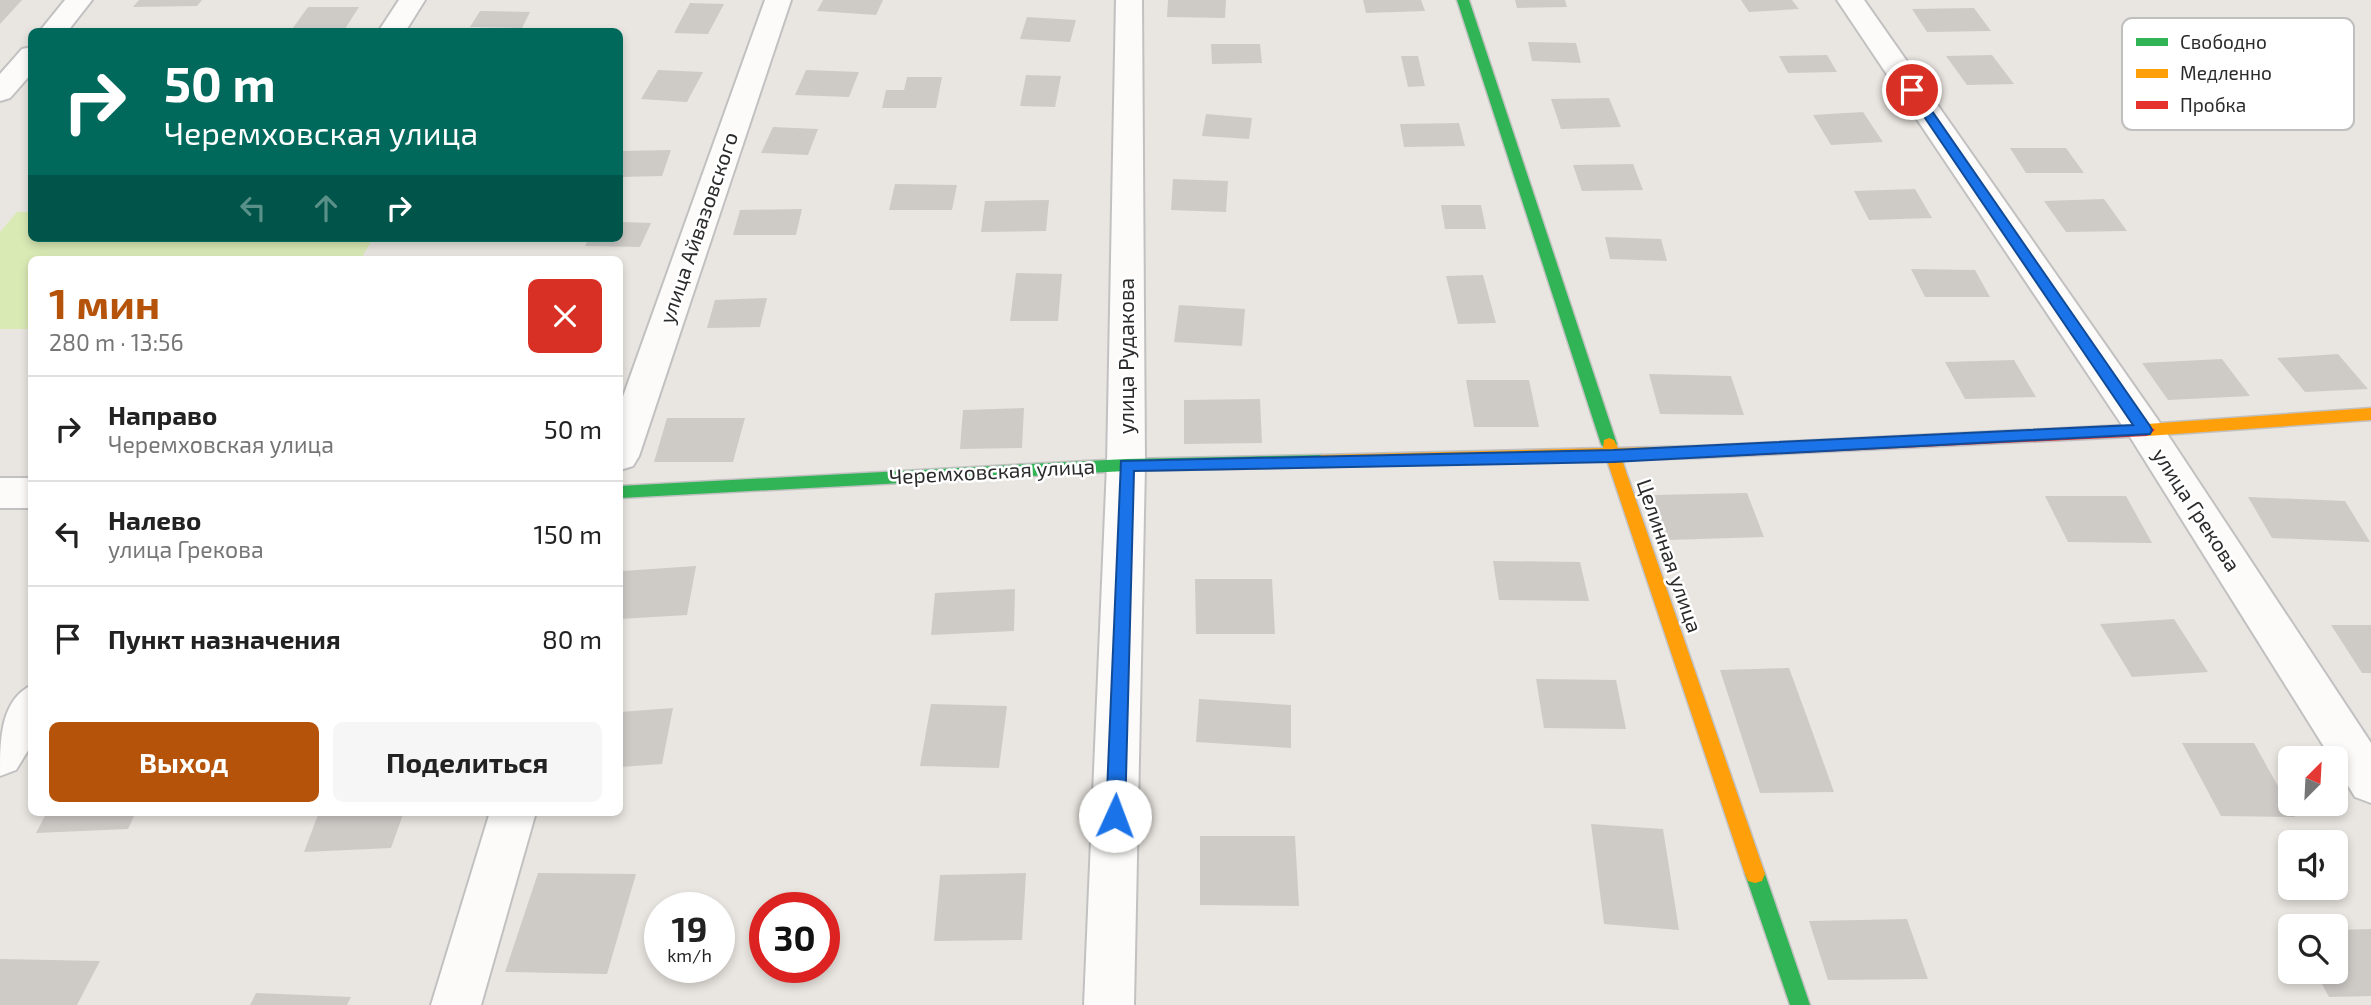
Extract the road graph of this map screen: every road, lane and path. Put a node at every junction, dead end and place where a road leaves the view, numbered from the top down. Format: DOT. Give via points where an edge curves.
graph roads {
  1 [pos="79,0"];
  2 [pos="412,0"];
  3 [pos="778,0"];
  4 [pos="1129,0"];
  5 [pos="1463,0"];
  6 [pos="1850,0"];
  7 [pos="55,28"];
  8 [pos="394,28"];
  9 [pos="28,60"];
  10 [pos="0,92"];
  11 [pos="2371,415"];
  12 [pos="2145,430"];
  13 [pos="623,447"];
  14 [pos="1613,456"];
  15 [pos="1126,465"];
  16 [pos="623,492"];
  17 [pos="0,493"];
  18 [pos="28,493"];
  19 [pos="28,710"];
  20 [pos="0,756"];
  21 [pos="2371,782"];
  22 [pos="512,816"];
  23 [pos="456,1005"];
  24 [pos="1109,1005"];
  25 [pos="1800,1005"];
  1 -- 7 [label="street"];
  2 -- 8 [label="street"];
  3 -- 13 [label="street, улица Айвазовского"];
  4 -- 15 [label="street, улица Рудакова"];
  5 -- 14 [label="street, Целинная улица"];
  6 -- 12 [label="street, улица Грекова"];
  9 -- 10 [label="street"];
  11 -- 12 [label="street, Черемховская улица"];
  12 -- 14 [label="street, Черемховская улица"];
  12 -- 21 [label="street, улица Грекова"];
  14 -- 15 [label="street, Черемховская улица"];
  14 -- 25 [label="street, Целинная улица"];
  15 -- 16 [label="street, Черемховская улица"];
  15 -- 24 [label="street, улица Рудакова"];
  17 -- 18 [label="street"];
  19 -- 20 [label="street"];
  22 -- 23 [label="street"];
}
